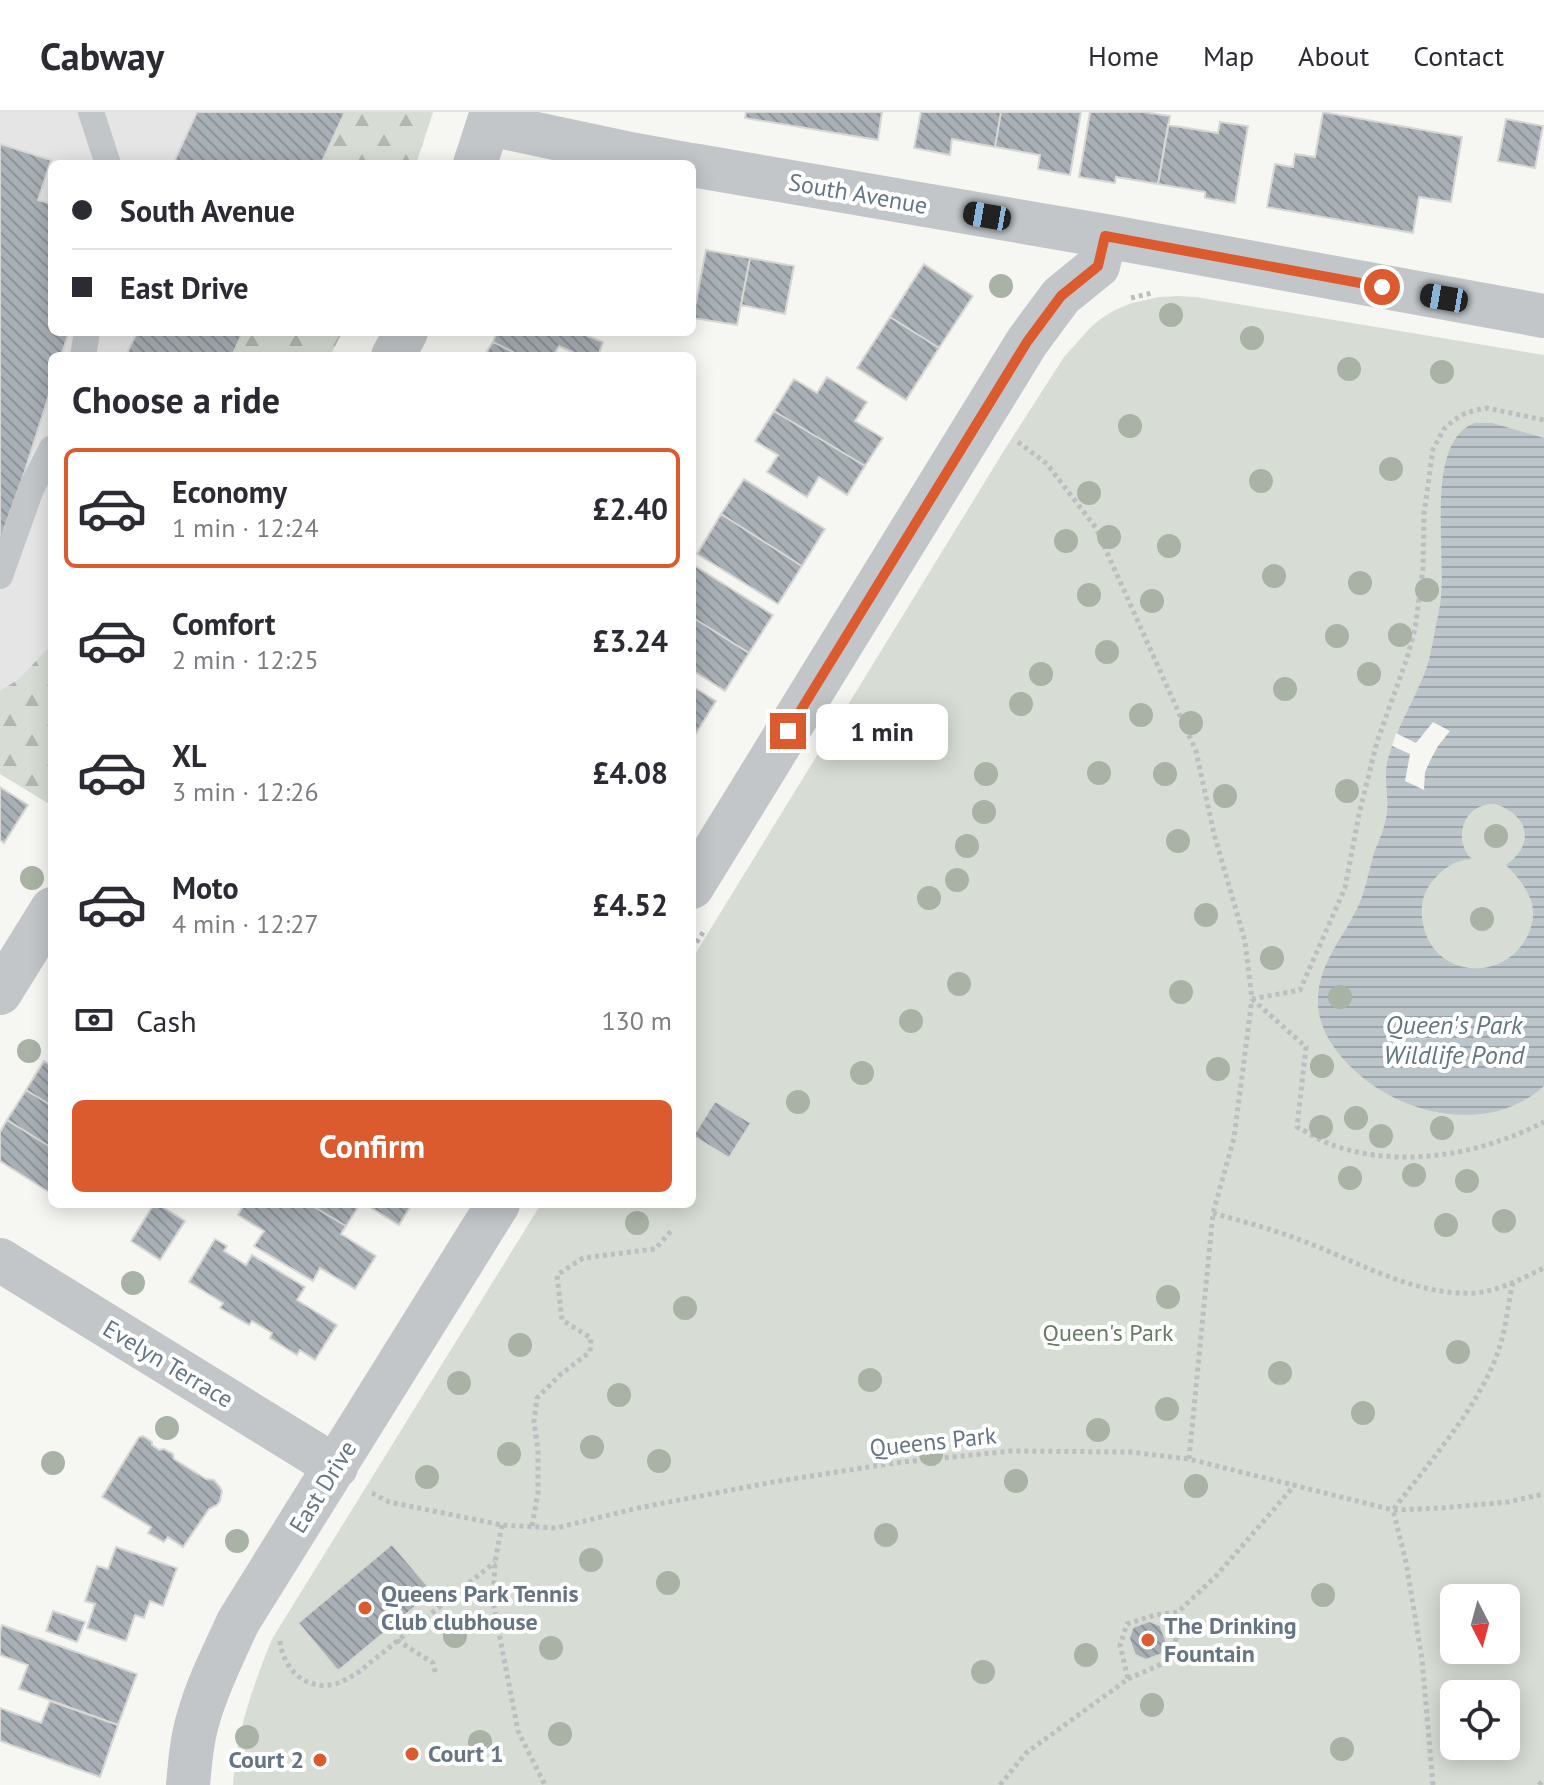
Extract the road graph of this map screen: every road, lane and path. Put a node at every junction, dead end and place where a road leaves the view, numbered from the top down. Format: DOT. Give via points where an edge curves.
graph roads {
  1 [pos="91,112"];
  2 [pos="490,118"];
  3 [pos="107,160"];
  4 [pos="476,160"];
  5 [pos="663,160"];
  6 [pos="696,166"];
  7 [pos="1105,236"];
  8 [pos="1161,291"];
  9 [pos="1122,301"];
  10 [pos="1544,316"];
  11 [pos="980,418"];
  12 [pos="1544,420"];
  13 [pos="48,456"];
  14 [pos="0,576"];
  15 [pos="700,905"];
  16 [pos="48,915"];
  17 [pos="696,927"];
  18 [pos="0,993"];
  19 [pos="1252,999"];
  20 [pos="1544,1122"];
  21 [pos="496,1208"];
  22 [pos="1213,1213"];
  23 [pos="672,1230"];
  24 [pos="0,1260"];
  25 [pos="1544,1268"];
  26 [pos="1513,1282"];
  27 [pos="1189,1459"];
  28 [pos="336,1467"];
  29 [pos="1294,1486"];
  30 [pos="1544,1494"];
  31 [pos="1393,1510"];
  32 [pos="502,1525"];
  33 [pos="532,1526"];
  34 [pos="495,1562"];
  35 [pos="1178,1612"];
  36 [pos="285,1630"];
  37 [pos="397,1640"];
  38 [pos="436,1676"];
  39 [pos="1128,1679"];
  40 [pos="1544,1779"];
  41 [pos="188,1785"];
  42 [pos="545,1785"];
  43 [pos="1000,1785"];
  44 [pos="1433,1785"];
  45 [pos="1539,1785"];
  1 -- 3 [label="lane"];
  2 -- 4 [label="street"];
  2 -- 5 [label="street"];
  6 -- 7 [label="street, South Avenue"];
  7 -- 10 [label="street, South Avenue"];
  7 -- 11 [label="street" via="1098,266 1050,309"];
  8 -- 9 [label="path"];
  11 -- 15 [label="street"];
  11 -- 19 [label="path" via="1047,464 1096,528 1196,751 1245,941"];
  12 -- 19 [label="path" via="1487,408 1454,420 1438,439 1424,514 1415,629 1377,742 1345,888 1300,990"];
  13 -- 14 [label="lane"];
  15 -- 17 [label="path"];
  16 -- 18 [label="street"];
  19 -- 20 [label="path" via="1306,1047 1297,1127 1334,1146 1377,1156 1426,1156 1485,1146"];
  19 -- 22 [label="path" via="1234,1138"];
  21 -- 28 [label="street, East Drive"];
  22 -- 26 [label="path" via="1292,1236 1392,1278 1447,1292 1479,1293"];
  22 -- 27 [label="path"];
  23 -- 33 [label="path" via="655,1249 583,1258 557,1275 562,1320 591,1338 590,1352 537,1398 538,1493"];
  24 -- 28 [label="street, Evelyn Terrace"];
  25 -- 26 [label="path"];
  26 -- 31 [label="path" via="1499,1350 1476,1398"];
  27 -- 29 [label="path, Queens Park"];
  27 -- 33 [label="path, Queens Park" via="1130,1452 1011,1451 773,1482 556,1528"];
  28 -- 32 [label="path, Queens Park" via="389,1502"];
  28 -- 41 [label="street, East Drive" via="238,1622 218,1664 199,1716"];
  29 -- 31 [label="path, Queens Park"];
  29 -- 35 [label="path"];
  30 -- 31 [label="path, Queens Park" via="1508,1502"];
  31 -- 44 [label="path" via="1422,1659"];
  32 -- 33 [label="path, Queens Park"];
  32 -- 34 [label="path"];
  34 -- 37 [label="path"];
  34 -- 42 [label="path" via="493,1602 518,1731"];
  35 -- 39 [label="path" via="1176,1639 1166,1662"];
  35 -- 39 [label="path" via="1127,1624 1120,1645"];
  36 -- 37 [label="path" via="280,1640 288,1666 296,1676 326,1685 355,1675"];
  37 -- 38 [label="path" via="433,1663"];
  39 -- 43 [label="path" via="1026,1753"];
  40 -- 45 [label="path"];
}
